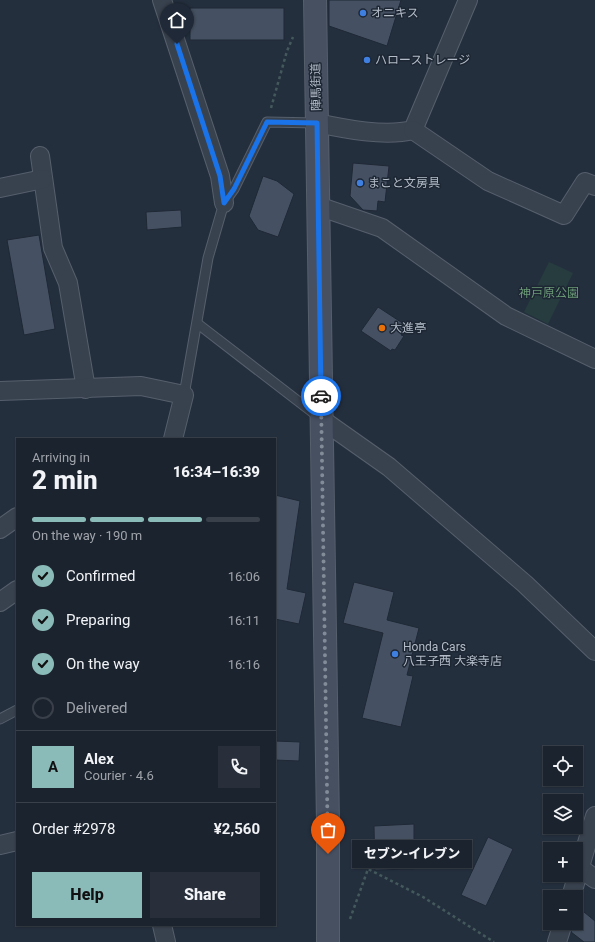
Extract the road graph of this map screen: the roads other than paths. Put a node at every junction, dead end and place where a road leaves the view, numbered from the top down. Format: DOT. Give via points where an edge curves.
graph roads {
  1 [pos="162,0"];
  2 [pos="315,0"];
  3 [pos="468,0"];
  4 [pos="317,123"];
  5 [pos="413,130"];
  6 [pos="40,156"];
  7 [pos="43,179"];
  8 [pos="595,186"];
  9 [pos="0,188"];
  10 [pos="224,203"];
  11 [pos="318,206"];
  12 [pos="198,324"];
  13 [pos="595,359"];
  14 [pos="86,389"];
  15 [pos="0,391"];
  16 [pos="184,394"];
  17 [pos="321,419"];
  18 [pos="173,438"];
  19 [pos="16,518"];
  20 [pos="0,529"];
  21 [pos="16,591"];
  22 [pos="0,602"];
  23 [pos="595,651"];
  24 [pos="16,711"];
  25 [pos="0,719"];
  26 [pos="595,816"];
  27 [pos="16,841"];
  28 [pos="0,845"];
  29 [pos="583,858"];
  30 [pos="583,870"];
  31 [pos="595,879"];
  32 [pos="162,926"];
  33 [pos="561,930"];
  34 [pos="166,942"];
  35 [pos="328,942"];
  36 [pos="557,942"];
  1 -- 10 [label="street" via="220,176"];
  2 -- 4 [label="main road, 陣馬街道"];
  3 -- 5 [label="street"];
  4 -- 5 [label="street" via="341,129 403,132"];
  4 -- 10 [label="lane" via="267,122 234,189"];
  4 -- 11 [label="main road, 陣馬街道"];
  5 -- 8 [label="street" via="488,181 564,216 585,182"];
  6 -- 7 [label="street"];
  7 -- 9 [label="street"];
  7 -- 14 [label="street" via="53,248 68,283"];
  10 -- 12 [label="lane" via="208,258"];
  11 -- 13 [label="street" via="382,228 506,316"];
  11 -- 17 [label="main road, 陣馬街道"];
  12 -- 16 [label="lane"];
  12 -- 17 [label="lane"];
  14 -- 15 [label="street"];
  14 -- 16 [label="street" via="141,386"];
  16 -- 18 [label="street"];
  17 -- 23 [label="street" via="390,467 526,584"];
  17 -- 35 [label="main road, 陣馬街道"];
  19 -- 20 [label="street"];
  21 -- 22 [label="street"];
  24 -- 25 [label="lane"];
  26 -- 29 [label="street"];
  27 -- 28 [label="street"];
  30 -- 31 [label="street"];
  32 -- 34 [label="street"];
  33 -- 36 [label="street"];
}
